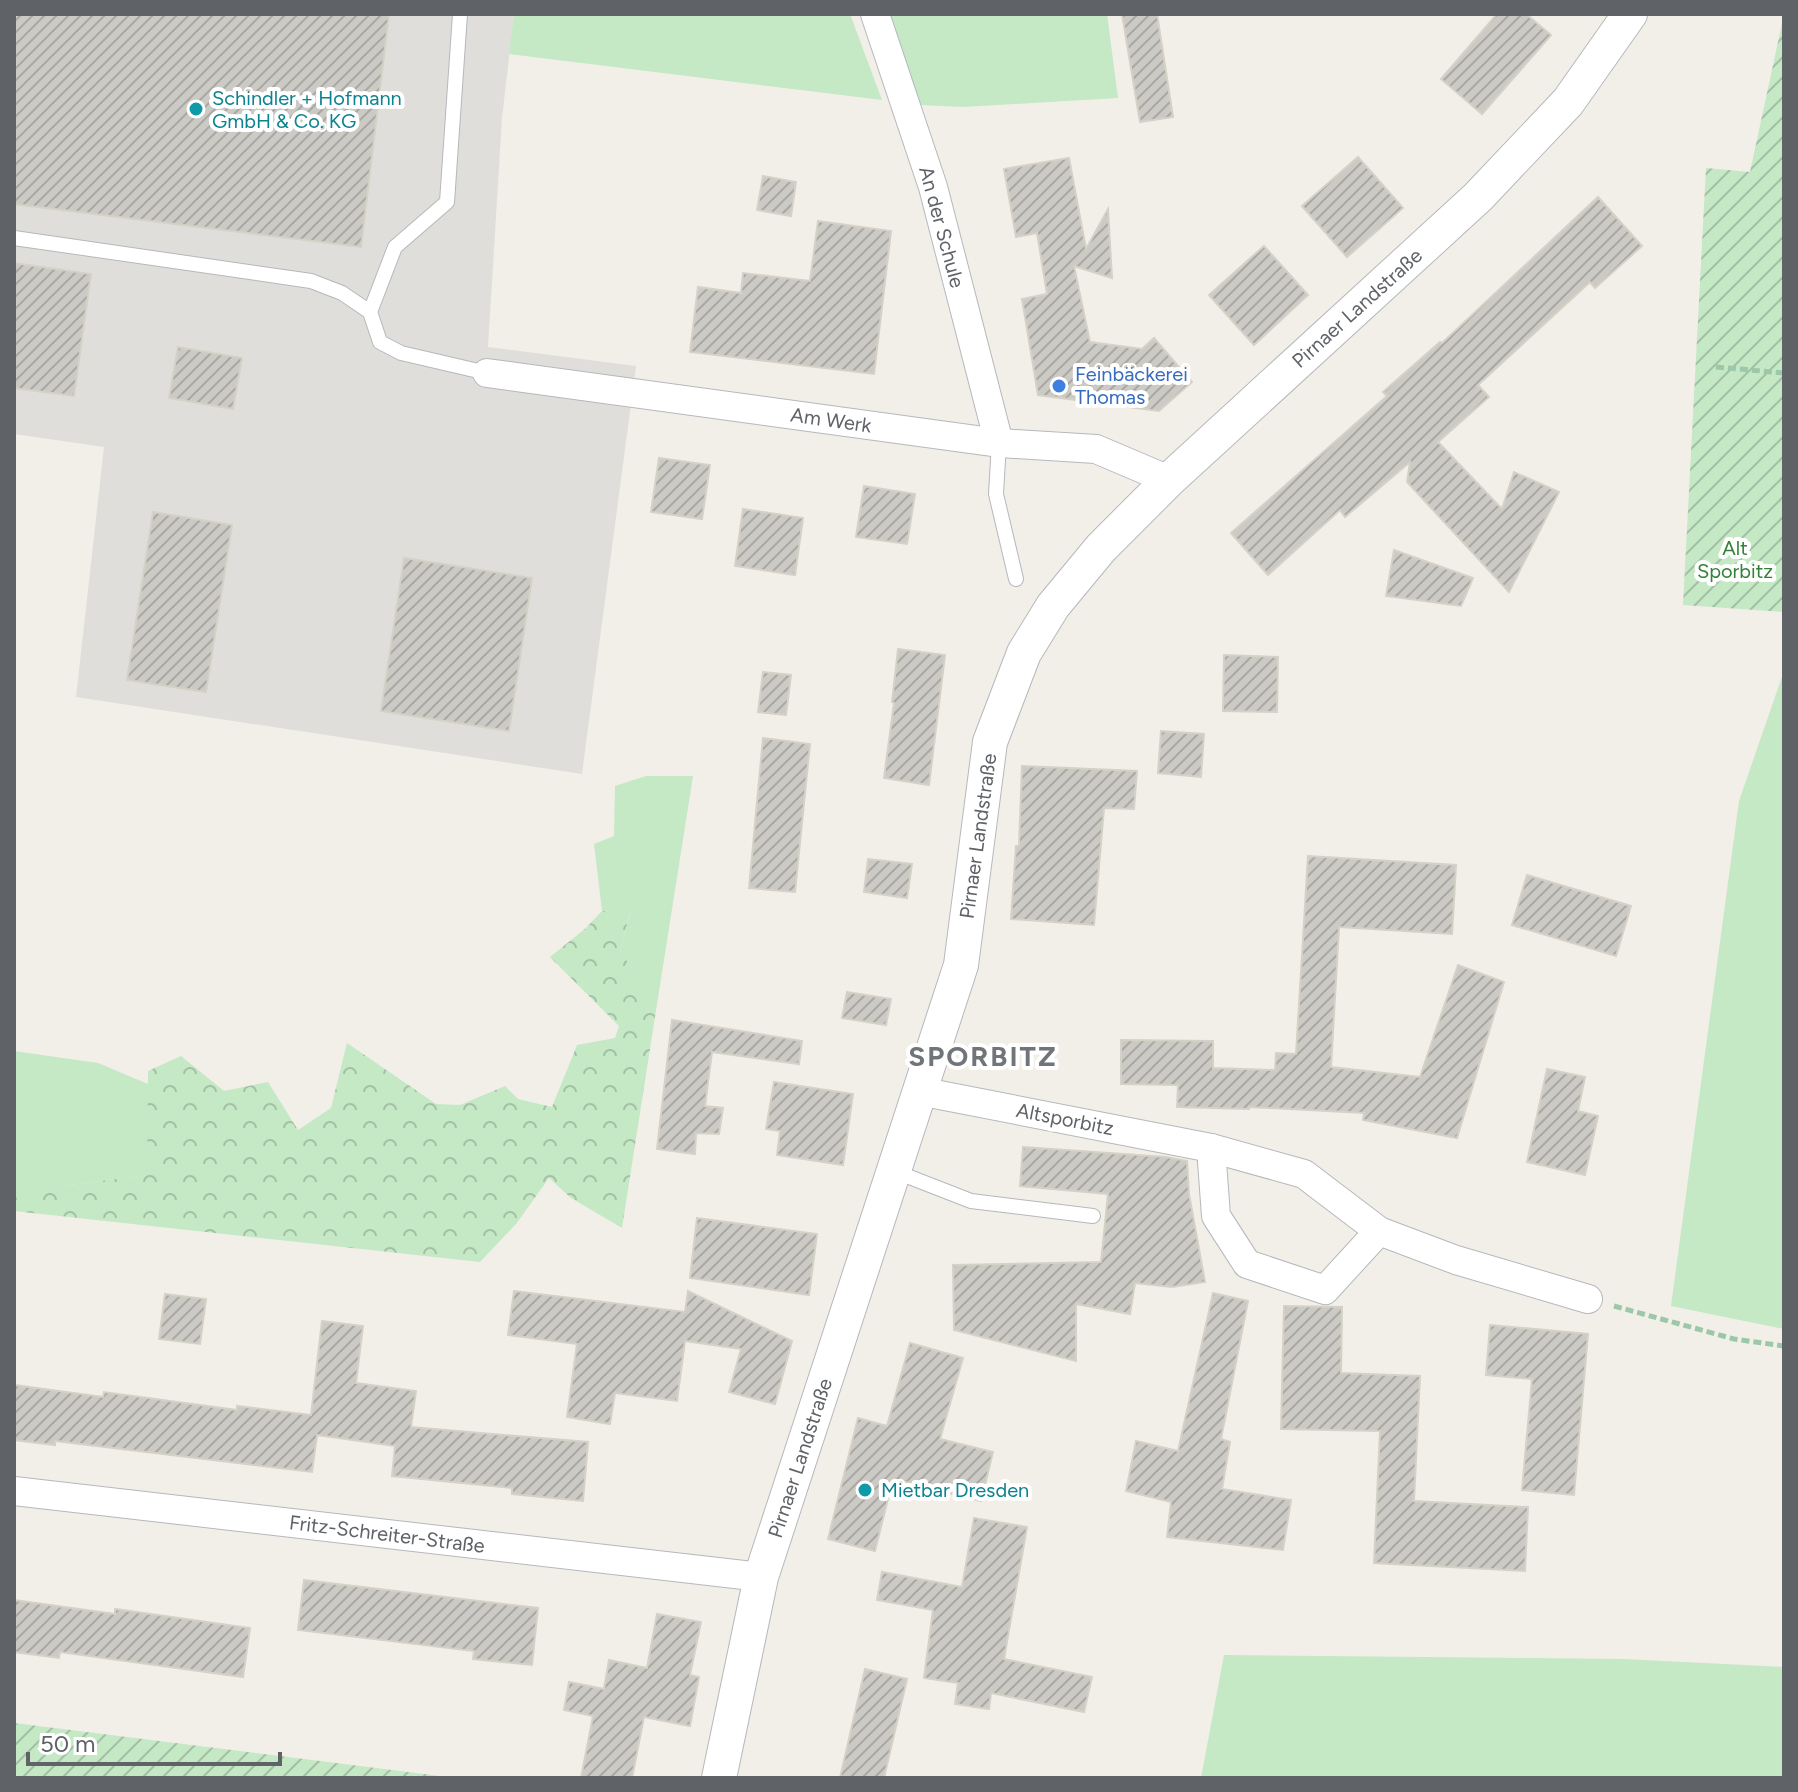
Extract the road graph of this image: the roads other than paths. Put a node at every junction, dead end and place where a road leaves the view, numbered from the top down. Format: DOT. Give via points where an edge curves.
graph roads {
  1 [pos="460,14"];
  2 [pos="875,14"];
  3 [pos="1627,15"];
  4 [pos="14,238"];
  5 [pos="370,312"];
  6 [pos="487,373"];
  7 [pos="999,443"];
  8 [pos="1169,480"];
  9 [pos="1016,579"];
  10 [pos="919,1091"];
  11 [pos="1211,1148"];
  12 [pos="894,1171"];
  13 [pos="1093,1216"];
  14 [pos="1379,1231"];
  15 [pos="1588,1299"];
  16 [pos="14,1491"];
  17 [pos="761,1577"];
  18 [pos="719,1778"];
  1 -- 5 [label="lane" via="447,202 395,247"];
  2 -- 7 [label="street, An der Schule" via="933,187"];
  3 -- 8 [label="street, Pirnaer Landstraße" via="1568,102 1478,197"];
  4 -- 5 [label="lane" via="311,281"];
  5 -- 6 [label="lane" via="380,342 401,353"];
  6 -- 7 [label="street, Am Werk"];
  7 -- 8 [label="street, Am Werk" via="1096,449"];
  7 -- 9 [label="lane" via="996,494"];
  8 -- 10 [label="street, Pirnaer Landstraße" via="1101,548 1053,606 1024,653 990,742 961,965"];
  10 -- 11 [label="street, Altsporbitz"];
  10 -- 12 [label="street, Pirnaer Landstraße"];
  11 -- 14 [label="street, Altsporbitz" via="1304,1174"];
  11 -- 14 [label="street" via="1216,1216 1247,1264 1325,1290"];
  12 -- 13 [label="lane" via="971,1201"];
  12 -- 17 [label="street, Pirnaer Landstraße"];
  14 -- 15 [label="street, Altsporbitz"];
  16 -- 17 [label="street, Fritz-Schreiter-Straße"];
  17 -- 18 [label="street, Pirnaer Landstraße"];
}
